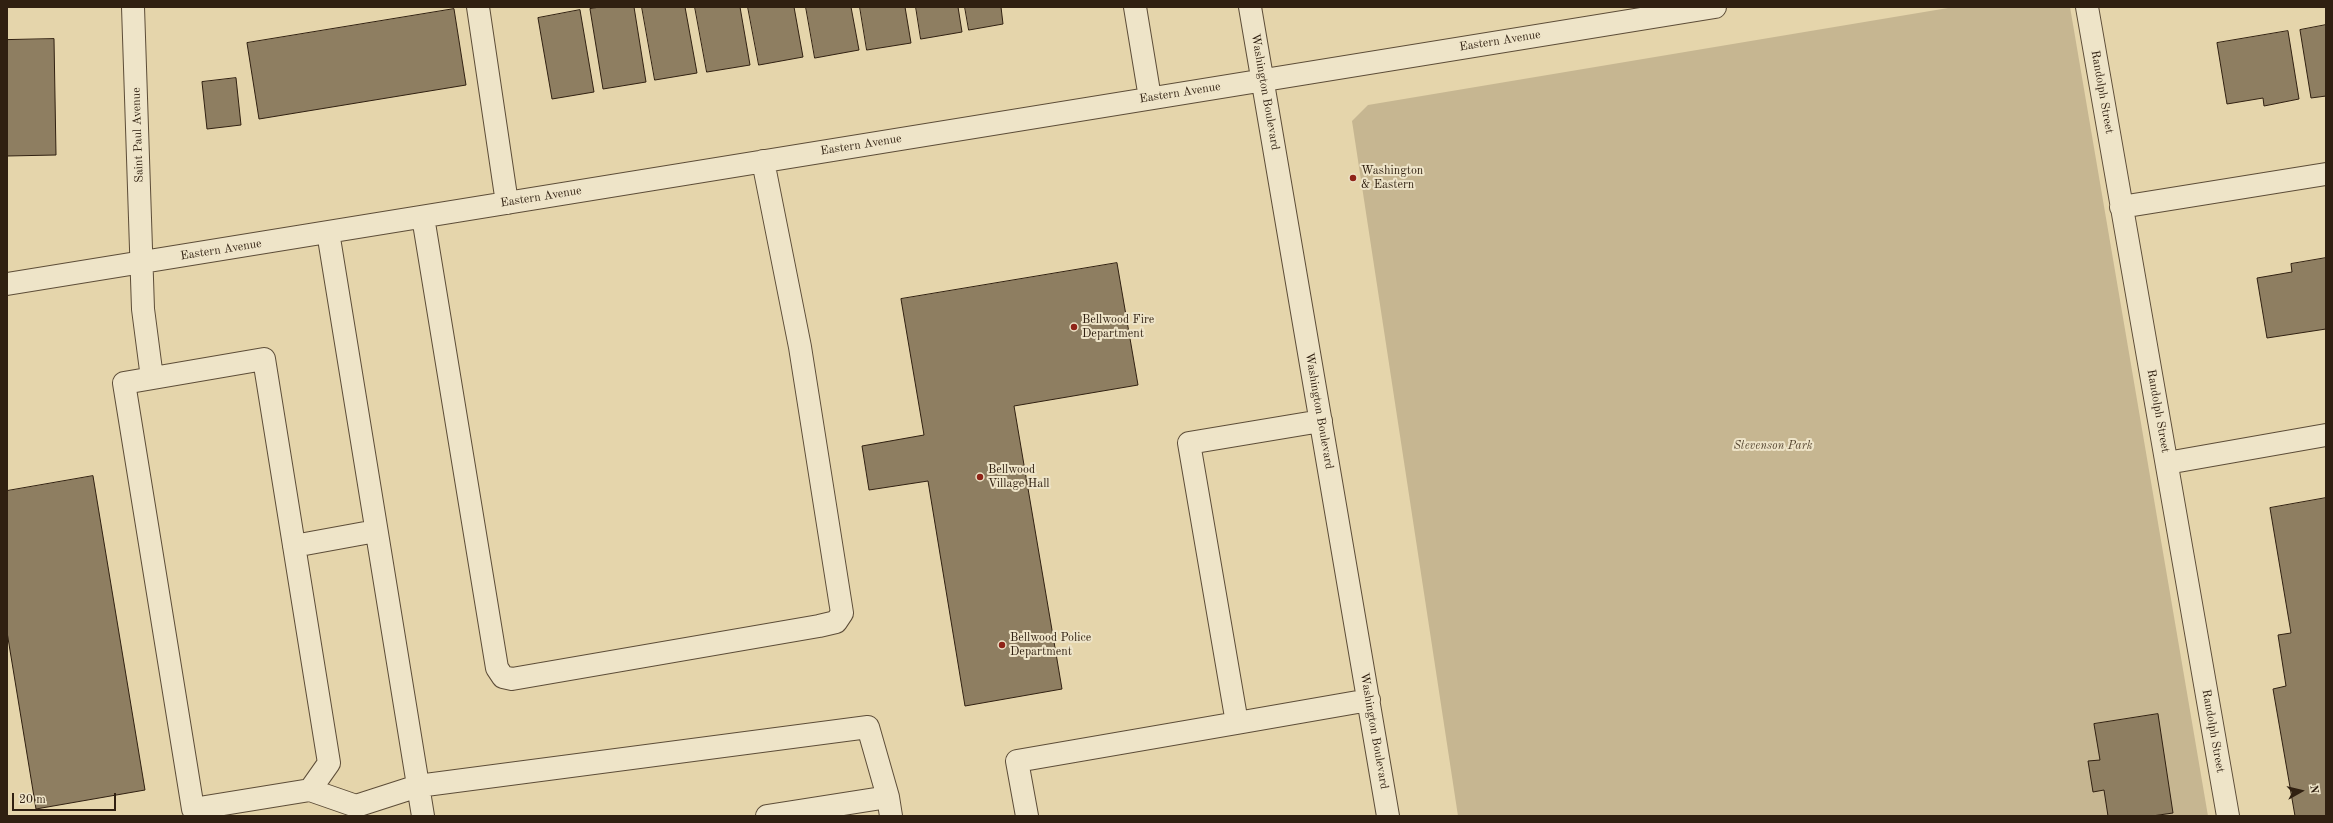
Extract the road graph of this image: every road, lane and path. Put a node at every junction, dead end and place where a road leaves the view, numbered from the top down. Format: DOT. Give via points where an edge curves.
graph roads {
  1 [pos="133,7"];
  2 [pos="478,7"];
  3 [pos="1135,7"];
  4 [pos="1250,7"];
  5 [pos="1714,7"];
  6 [pos="2087,7"];
  7 [pos="1263,79"];
  8 [pos="1150,98"];
  9 [pos="764,161"];
  10 [pos="2326,174"];
  11 [pos="507,203"];
  12 [pos="2121,208"];
  13 [pos="423,217"];
  14 [pos="328,232"];
  15 [pos="143,262"];
  16 [pos="7,284"];
  17 [pos="152,378"];
  18 [pos="1321,421"];
  19 [pos="2326,435"];
  20 [pos="2167,462"];
  21 [pos="376,531"];
  22 [pos="294,546"];
  23 [pos="1369,700"];
  24 [pos="1237,723"];
  25 [pos="418,786"];
  26 [pos="310,790"];
  27 [pos="890,806"];
  28 [pos="423,816"];
  29 [pos="767,816"];
  30 [pos="1027,816"];
  31 [pos="1388,816"];
  32 [pos="2228,816"];
  1 -- 15 [label="street, Saint Paul Avenue"];
  2 -- 11 [label="street"];
  3 -- 8 [label="street"];
  4 -- 7 [label="street, Washington Boulevard"];
  5 -- 7 [label="street, Eastern Avenue"];
  6 -- 12 [label="street, Randolph Street"];
  7 -- 8 [label="street, Eastern Avenue"];
  7 -- 18 [label="street, Washington Boulevard"];
  8 -- 9 [label="street, Eastern Avenue"];
  9 -- 11 [label="street, Eastern Avenue"];
  9 -- 13 [label="street" via="800,347 842,613 836,622 512,679 503,677 497,668"];
  10 -- 12 [label="street"];
  11 -- 13 [label="street, Eastern Avenue"];
  12 -- 20 [label="street, Randolph Street"];
  13 -- 14 [label="street, Eastern Avenue"];
  14 -- 15 [label="street, Eastern Avenue"];
  14 -- 21 [label="street"];
  15 -- 16 [label="street, Eastern Avenue"];
  15 -- 17 [label="street, Saint Paul Avenue" via="143,309"];
  17 -- 22 [label="street" via="264,359"];
  17 -- 26 [label="street" via="124,383 193,809"];
  18 -- 23 [label="street, Washington Boulevard"];
  18 -- 24 [label="street" via="1189,444"];
  19 -- 20 [label="street"];
  20 -- 32 [label="street, Randolph Street"];
  21 -- 22 [label="street"];
  21 -- 25 [label="street"];
  22 -- 26 [label="street" via="329,763"];
  23 -- 24 [label="street"];
  23 -- 31 [label="street, Washington Boulevard"];
  24 -- 30 [label="street" via="1017,760"];
  25 -- 26 [label="street" via="356,806"];
  25 -- 27 [label="street" via="868,727"];
  25 -- 28 [label="street"];
  27 -- 29 [label="street"];
}
